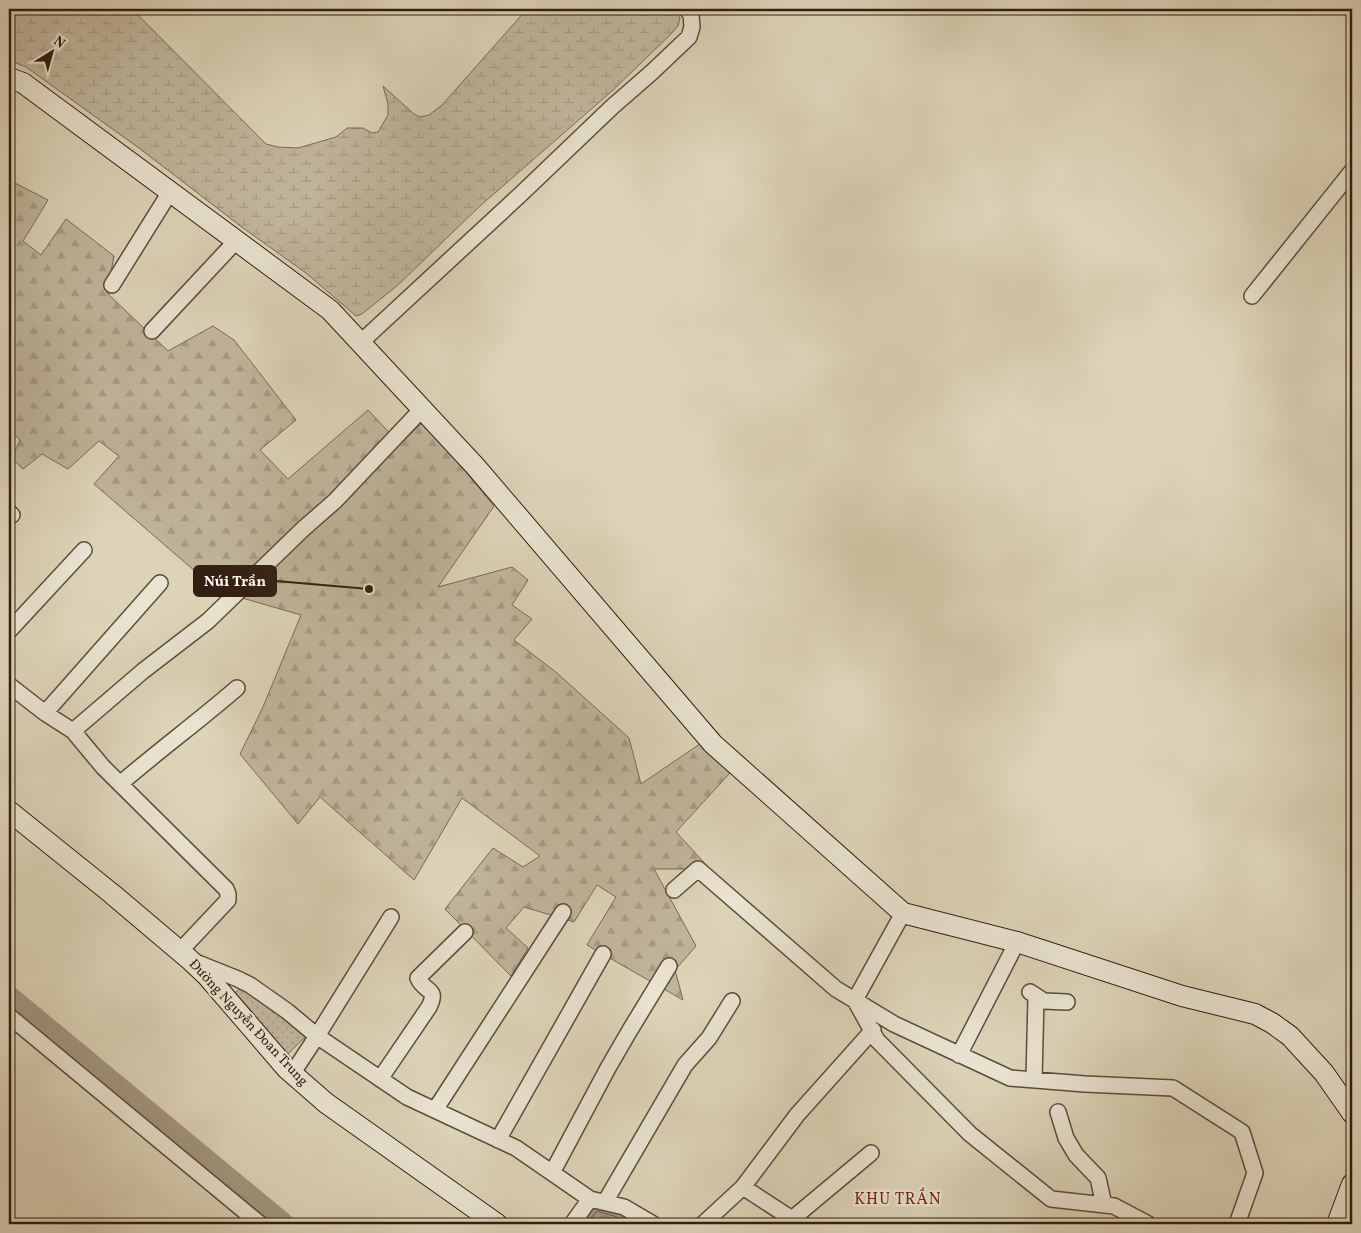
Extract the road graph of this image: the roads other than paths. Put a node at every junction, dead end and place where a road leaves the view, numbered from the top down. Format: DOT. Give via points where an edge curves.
graph roads {
  1 [pos="687,9"];
  2 [pos="9,78"];
  3 [pos="1352,171"];
  4 [pos="170,192"];
  5 [pos="236,241"];
  6 [pos="112,285"];
  7 [pos="1252,296"];
  8 [pos="152,331"];
  9 [pos="360,343"];
  10 [pos="422,409"];
  11 [pos="84,550"];
  12 [pos="160,583"];
  13 [pos="9,631"];
  14 [pos="9,685"];
  15 [pos="237,688"];
  16 [pos="44,713"];
  17 [pos="72,730"];
  18 [pos="120,784"];
  19 [pos="9,811"];
  20 [pos="674,890"];
  21 [pos="563,912"];
  22 [pos="903,913"];
  23 [pos="392,917"];
  24 [pos="465,932"];
  25 [pos="1017,942"];
  26 [pos="603,954"];
  27 [pos="184,955"];
  28 [pos="669,966"];
  29 [pos="855,1000"];
  30 [pos="732,1001"];
  31 [pos="1067,1002"];
  32 [pos="9,1016"];
  33 [pos="872,1030"];
  34 [pos="317,1036"];
  35 [pos="960,1055"];
  36 [pos="292,1074"];
  37 [pos="380,1079"];
  38 [pos="1034,1080"];
  39 [pos="435,1110"];
  40 [pos="1058,1112"];
  41 [pos="1352,1113"];
  42 [pos="498,1140"];
  43 [pos="871,1153"];
  44 [pos="552,1173"];
  45 [pos="1352,1184"];
  46 [pos="743,1187"];
  47 [pos="598,1201"];
  48 [pos="1104,1205"];
  49 [pos="798,1222"];
  50 [pos="260,1224"];
  51 [pos="496,1224"];
  52 [pos="572,1224"];
  53 [pos="653,1224"];
  54 [pos="703,1224"];
  55 [pos="1148,1224"];
  56 [pos="1237,1224"];
  57 [pos="1337,1224"];
  1 -- 9 [label="street" via="692,26 689,37"];
  2 -- 4 [label="street" via="22,83"];
  3 -- 7 [label="street"];
  4 -- 5 [label="street"];
  4 -- 6 [label="street"];
  5 -- 8 [label="street"];
  5 -- 9 [label="street" via="330,310"];
  9 -- 10 [label="street"];
  10 -- 17 [label="street" via="335,501 208,621"];
  10 -- 22 [label="street" via="475,466 713,744"];
  11 -- 13 [label="street"];
  12 -- 16 [label="street"];
  14 -- 16 [label="street"];
  15 -- 18 [label="street"];
  16 -- 17 [label="street"];
  17 -- 18 [label="street"];
  18 -- 27 [label="street" via="228,894 228,900"];
  19 -- 27 [label="street, Đường Nguyễn Đoan Trung"];
  20 -- 29 [label="street" via="698,870 836,989"];
  21 -- 39 [label="street"];
  22 -- 25 [label="street"];
  22 -- 29 [label="street"];
  23 -- 34 [label="street"];
  24 -- 37 [label="street" via="418,978 433,998"];
  25 -- 35 [label="street"];
  25 -- 41 [label="street" via="1182,996 1255,1014 1290,1036 1324,1073"];
  26 -- 42 [label="street"];
  27 -- 34 [label="street" via="250,986"];
  27 -- 36 [label="street, Đường Nguyễn Đoan Trung" via="207,976"];
  28 -- 44 [label="street"];
  29 -- 33 [label="street"];
  29 -- 35 [label="street" via="894,1024"];
  30 -- 47 [label="street" via="709,1038 685,1065"];
  31 -- 38 [label="street" via="1044,1001 1032,994"];
  32 -- 50 [label="street"];
  33 -- 46 [label="street" via="797,1115"];
  33 -- 48 [label="street" via="877,1040 970,1134 1051,1199"];
  34 -- 36 [label="street"];
  34 -- 37 [label="street"];
  35 -- 38 [label="street" via="1010,1078"];
  36 -- 51 [label="street, Đường Nguyễn Đoan Trung" via="326,1103"];
  37 -- 39 [label="street"];
  38 -- 56 [label="street" via="1173,1088 1242,1132 1255,1173"];
  39 -- 42 [label="street"];
  40 -- 48 [label="street" via="1066,1138 1076,1155 1098,1178"];
  42 -- 44 [label="street" via="516,1148"];
  43 -- 49 [label="street"];
  44 -- 47 [label="street"];
  45 -- 57 [label="street"];
  46 -- 49 [label="street"];
  46 -- 54 [label="street"];
  47 -- 52 [label="street"];
  47 -- 53 [label="street" via="624,1207"];
  48 -- 55 [label="street" via="1114,1206"];
}
